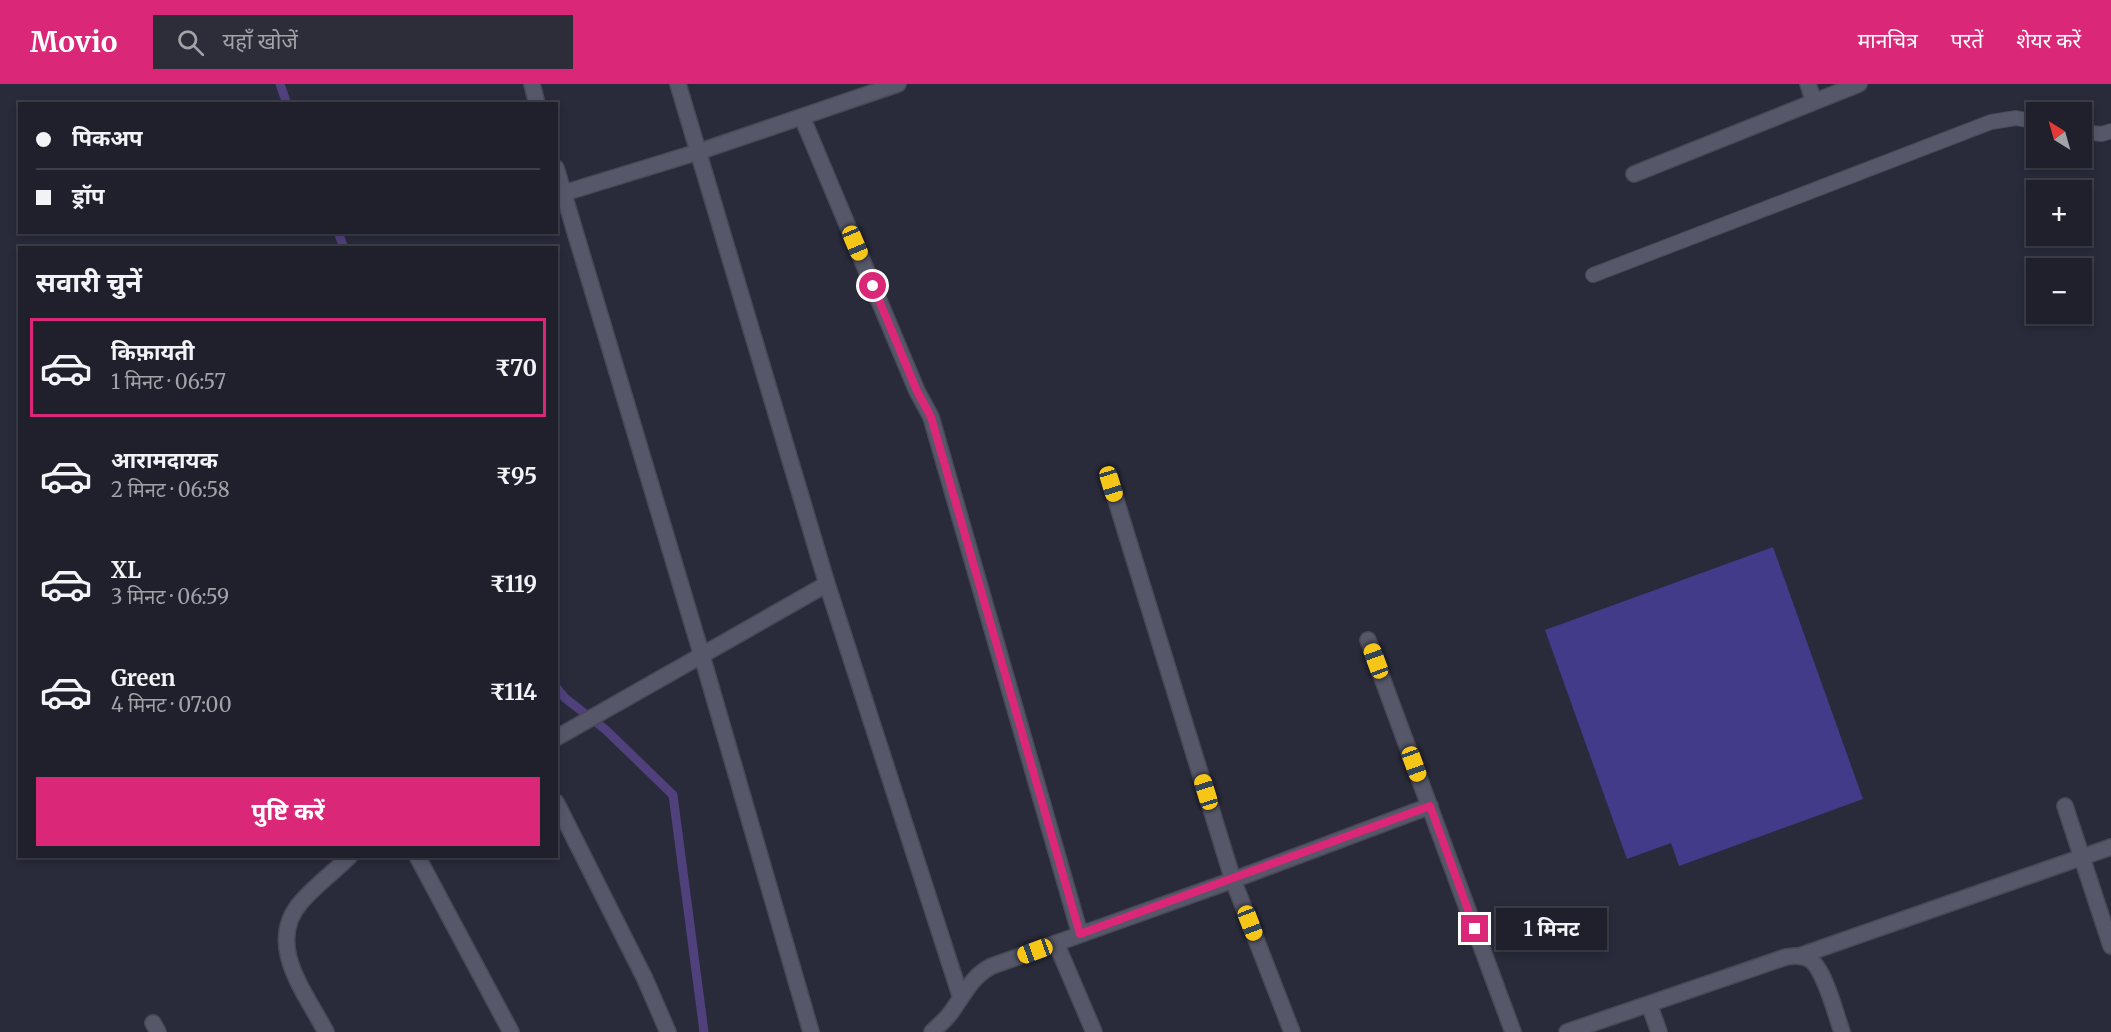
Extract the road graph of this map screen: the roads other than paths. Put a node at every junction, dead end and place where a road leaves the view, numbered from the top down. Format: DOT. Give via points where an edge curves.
graph roads {
  1 [pos="532,84"];
  2 [pos="678,84"];
  3 [pos="1808,84"];
  4 [pos="1859,84"];
  5 [pos="890,85"];
  6 [pos="536,102"];
  7 [pos="1814,102"];
  8 [pos="802,117"];
  9 [pos="2026,120"];
  10 [pos="2111,131"];
  11 [pos="2092,133"];
  12 [pos="698,152"];
  13 [pos="558,174"];
  14 [pos="1634,174"];
  15 [pos="564,193"];
  16 [pos="1593,275"];
  17 [pos="1111,484"];
  18 [pos="827,584"];
  19 [pos="1368,640"];
  20 [pos="702,656"];
  21 [pos="558,737"];
  22 [pos="558,806"];
  23 [pos="1430,806"];
  24 [pos="2065,806"];
  25 [pos="2111,847"];
  26 [pos="2082,856"];
  27 [pos="348,858"];
  28 [pos="418,858"];
  29 [pos="1233,880"];
  30 [pos="1080,934"];
  31 [pos="1056,943"];
  32 [pos="2111,946"];
  33 [pos="1799,956"];
  34 [pos="960,998"];
  35 [pos="1649,1004"];
  36 [pos="326,1032"];
  37 [pos="511,1032"];
  38 [pos="668,1032"];
  39 [pos="811,1032"];
  40 [pos="932,1032"];
  41 [pos="1094,1032"];
  42 [pos="1292,1032"];
  43 [pos="1513,1032"];
  44 [pos="1566,1032"];
  45 [pos="1659,1032"];
  46 [pos="1842,1032"];
  1 -- 6 [label="street"];
  2 -- 12 [label="street"];
  3 -- 7 [label="street"];
  4 -- 7 [label="street"];
  5 -- 8 [label="street"];
  7 -- 14 [label="street"];
  8 -- 12 [label="street"];
  8 -- 30 [label="street" via="931,417"];
  9 -- 16 [label="lane" via="1980,125"];
  10 -- 11 [label="lane"];
  12 -- 15 [label="street"];
  12 -- 18 [label="street"];
  13 -- 15 [label="street"];
  15 -- 20 [label="street"];
  17 -- 29 [label="street"];
  18 -- 20 [label="street"];
  18 -- 34 [label="street"];
  19 -- 23 [label="street"];
  20 -- 21 [label="street"];
  20 -- 39 [label="street"];
  22 -- 38 [label="street"];
  23 -- 29 [label="street"];
  23 -- 43 [label="street"];
  24 -- 26 [label="street"];
  25 -- 26 [label="street"];
  26 -- 32 [label="street"];
  26 -- 33 [label="street"];
  27 -- 36 [label="street" via="302,901 289,920 285,942 290,965"];
  28 -- 37 [label="street"];
  29 -- 30 [label="street"];
  29 -- 42 [label="street"];
  30 -- 31 [label="street"];
  31 -- 34 [label="street" via="983,970"];
  31 -- 41 [label="street"];
  33 -- 35 [label="street" via="1786,957"];
  33 -- 46 [label="street" via="1820,969"];
  34 -- 40 [label="street"];
  35 -- 44 [label="street"];
  35 -- 45 [label="street"];
}
